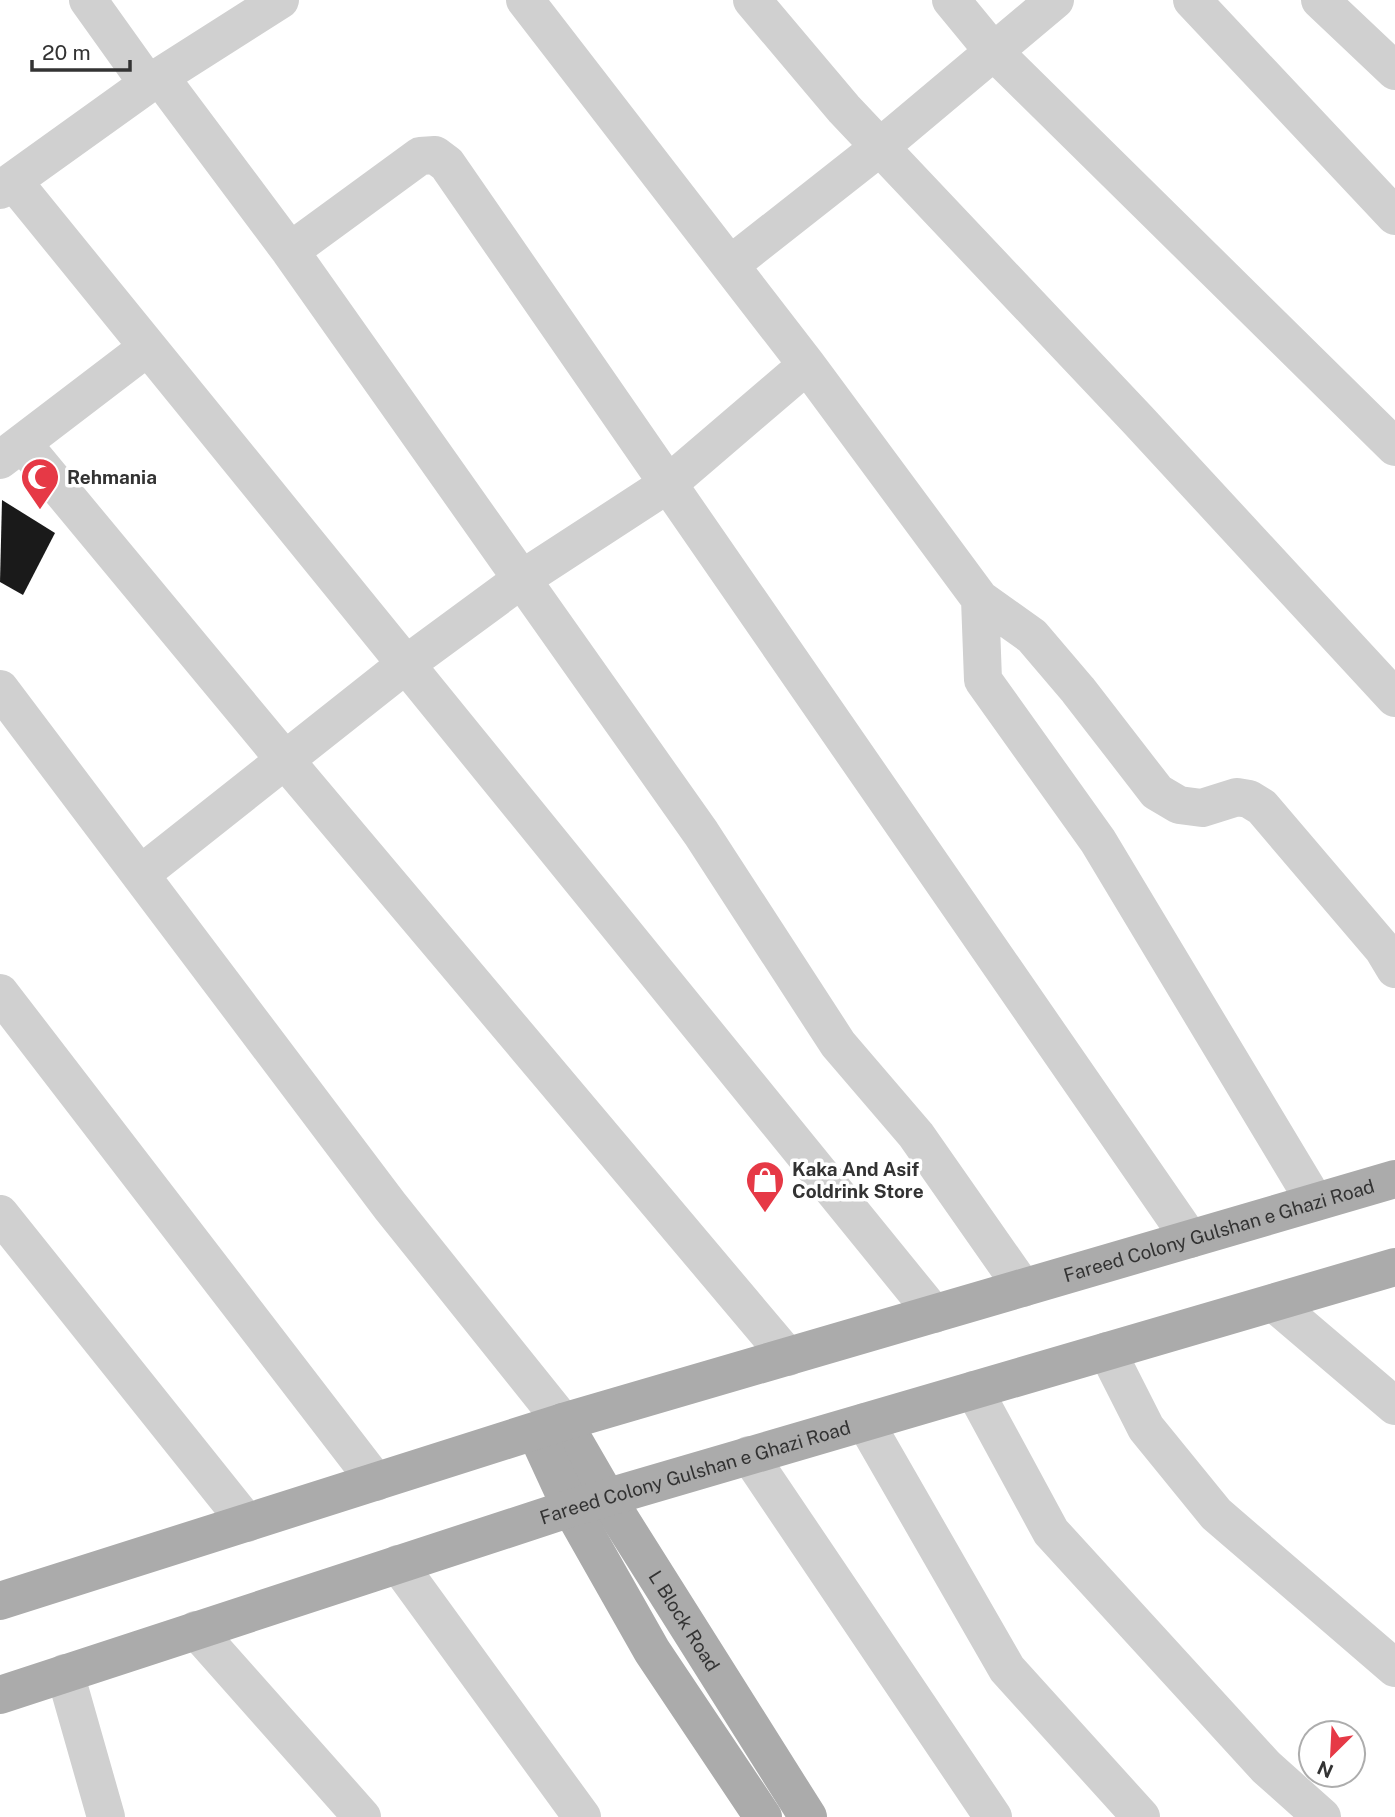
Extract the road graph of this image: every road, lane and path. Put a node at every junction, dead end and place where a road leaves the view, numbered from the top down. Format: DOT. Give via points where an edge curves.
graph roads {
  1 [pos="88,0"];
  2 [pos="280,0"];
  3 [pos="525,0"];
  4 [pos="752,0"];
  5 [pos="951,0"];
  6 [pos="1055,0"];
  7 [pos="1192,0"];
  8 [pos="1320,0"];
  9 [pos="993,51"];
  10 [pos="1395,71"];
  11 [pos="154,80"];
  12 [pos="880,147"];
  13 [pos="7,186"];
  14 [pos="1395,216"];
  15 [pos="290,251"];
  16 [pos="730,265"];
  17 [pos="148,348"];
  18 [pos="807,365"];
  19 [pos="1395,447"];
  20 [pos="11,451"];
  21 [pos="668,484"];
  22 [pos="522,579"];
  23 [pos="980,599"];
  24 [pos="405,665"];
  25 [pos="0,689"];
  26 [pos="1395,698"];
  27 [pos="285,760"];
  28 [pos="141,874"];
  29 [pos="1395,969"];
  30 [pos="0,993"];
  31 [pos="1395,1179"];
  32 [pos="1315,1202"];
  33 [pos="0,1214"];
  34 [pos="1190,1239"];
  35 [pos="1395,1267"];
  36 [pos="1023,1288"];
  37 [pos="1274,1303"];
  38 [pos="934,1314"];
  39 [pos="1107,1351"];
  40 [pos="788,1357"];
  41 [pos="974,1390"];
  42 [pos="1395,1406"];
  43 [pos="865,1422"];
  44 [pos="550,1427"];
  45 [pos="749,1455"];
  46 [pos="376,1482"];
  47 [pos="607,1498"];
  48 [pos="571,1508"];
  49 [pos="247,1523"];
  50 [pos="398,1564"];
  51 [pos="0,1601"];
  52 [pos="196,1630"];
  53 [pos="1395,1668"];
  54 [pos="65,1674"];
  55 [pos="0,1695"];
  56 [pos="106,1817"];
  57 [pos="362,1817"];
  58 [pos="582,1817"];
  59 [pos="763,1817"];
  60 [pos="808,1817"];
  61 [pos="993,1817"];
  62 [pos="1141,1817"];
  63 [pos="1322,1817"];
  1 -- 11 [label="street"];
  2 -- 11 [label="street"];
  3 -- 16 [label="street"];
  4 -- 12 [label="street"];
  5 -- 9 [label="street"];
  6 -- 9 [label="street"];
  7 -- 14 [label="street"];
  8 -- 10 [label="street"];
  9 -- 12 [label="street"];
  9 -- 19 [label="street"];
  11 -- 13 [label="street"];
  11 -- 15 [label="street"];
  12 -- 16 [label="street"];
  12 -- 26 [label="street"];
  13 -- 17 [label="street"];
  15 -- 21 [label="street" via="420,156 435,155 447,164"];
  15 -- 22 [label="street"];
  16 -- 18 [label="street"];
  17 -- 20 [label="street"];
  17 -- 24 [label="street"];
  18 -- 21 [label="street"];
  18 -- 23 [label="street"];
  20 -- 27 [label="street"];
  21 -- 22 [label="street"];
  21 -- 34 [label="street"];
  22 -- 24 [label="street"];
  22 -- 36 [label="street" via="701,833 838,1044 916,1135"];
  23 -- 29 [label="street" via="1032,636 1157,792 1179,805 1202,808 1237,797 1262,807"];
  23 -- 32 [label="street" via="983,680 1098,841"];
  24 -- 27 [label="street"];
  24 -- 38 [label="street"];
  25 -- 28 [label="street"];
  27 -- 28 [label="street"];
  27 -- 40 [label="street"];
  28 -- 44 [label="street" via="390,1206 523,1374"];
  30 -- 46 [label="street"];
  31 -- 32 [label="main road, Fareed Colony Gulshan e Ghazi Road"];
  32 -- 34 [label="main road, Fareed Colony Gulshan e Ghazi Road"];
  33 -- 49 [label="street"];
  34 -- 36 [label="main road, Fareed Colony Gulshan e Ghazi Road"];
  35 -- 37 [label="main road, Fareed Colony Gulshan e Ghazi Road"];
  36 -- 38 [label="main road, Fareed Colony Gulshan e Ghazi Road"];
  37 -- 39 [label="main road, Fareed Colony Gulshan e Ghazi Road"];
  37 -- 42 [label="street"];
  38 -- 40 [label="main road, Fareed Colony Gulshan e Ghazi Road"];
  39 -- 41 [label="main road, Fareed Colony Gulshan e Ghazi Road"];
  39 -- 53 [label="street" via="1146,1428 1216,1514"];
  40 -- 44 [label="main road, Fareed Colony Gulshan e Ghazi Road"];
  41 -- 43 [label="main road, Fareed Colony Gulshan e Ghazi Road"];
  41 -- 63 [label="street" via="1051,1532 1266,1767"];
  43 -- 45 [label="main road, Fareed Colony Gulshan e Ghazi Road"];
  43 -- 62 [label="street" via="1007,1669"];
  44 -- 46 [label="main road, Fareed Colony Gulshan e Ghazi Road"];
  44 -- 47 [label="main road, L Block Road"];
  44 -- 48 [label="main road"];
  45 -- 47 [label="main road, Fareed Colony Gulshan e Ghazi Road"];
  45 -- 61 [label="street"];
  46 -- 49 [label="main road, Fareed Colony Gulshan e Ghazi Road"];
  47 -- 48 [label="main road, Fareed Colony Gulshan e Ghazi Road"];
  47 -- 60 [label="main road, L Block Road"];
  48 -- 50 [label="main road, Fareed Colony Gulshan e Ghazi Road"];
  48 -- 59 [label="main road" via="652,1651"];
  49 -- 51 [label="main road, Fareed Colony Gulshan e Ghazi Road"];
  50 -- 52 [label="main road, Fareed Colony Gulshan e Ghazi Road"];
  50 -- 58 [label="street"];
  52 -- 54 [label="main road, Fareed Colony Gulshan e Ghazi Road"];
  52 -- 57 [label="street"];
  54 -- 55 [label="main road, Fareed Colony Gulshan e Ghazi Road"];
  54 -- 56 [label="street"];
}
